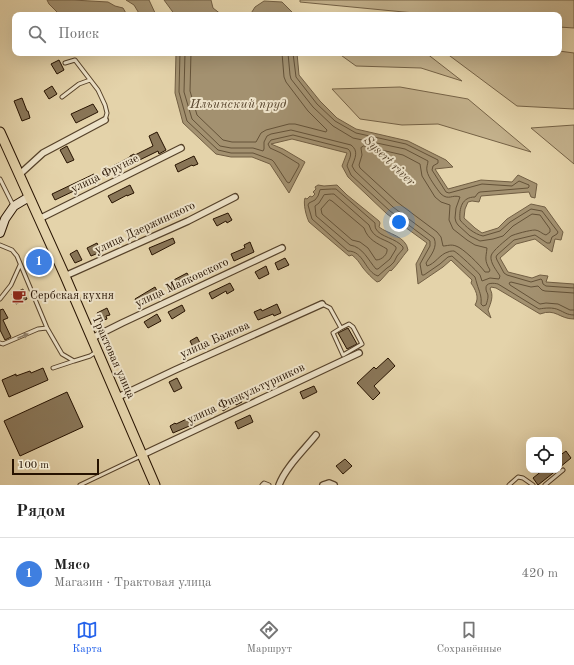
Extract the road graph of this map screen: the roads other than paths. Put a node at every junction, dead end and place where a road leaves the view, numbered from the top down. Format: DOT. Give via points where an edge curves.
graph roads {
  1 [pos="65,63"];
  2 [pos="90,80"];
  3 [pos="62,97"];
  4 [pos="105,120"];
  5 [pos="0,132"];
  6 [pos="181,148"];
  7 [pos="20,174"];
  8 [pos="0,179"];
  9 [pos="29,197"];
  10 [pos="234,197"];
  11 [pos="14,206"];
  12 [pos="39,219"];
  13 [pos="0,233"];
  14 [pos="0,245"];
  15 [pos="282,248"];
  16 [pos="20,265"];
  17 [pos="65,276"];
  18 [pos="0,299"];
  19 [pos="322,304"];
  20 [pos="47,328"];
  21 [pos="341,328"];
  22 [pos="92,338"];
  23 [pos="0,343"];
  24 [pos="97,351"];
  25 [pos="359,353"];
  26 [pos="74,360"];
  27 [pos="53,368"];
  28 [pos="118,397"];
  29 [pos="316,435"];
  30 [pos="142,455"];
  31 [pos="563,470"];
  32 [pos="80,485"];
  33 [pos="155,485"];
  34 [pos="262,485"];
  35 [pos="269,485"];
  36 [pos="279,485"];
  37 [pos="323,485"];
  38 [pos="334,485"];
  39 [pos="509,485"];
  40 [pos="533,485"];
  41 [pos="545,485"];
  1 -- 2 [label="lane" via="75,60"];
  2 -- 3 [label="lane" via="79,84"];
  2 -- 4 [label="lane" via="105,105"];
  4 -- 7 [label="street" via="43,153"];
  5 -- 7 [label="main road, Трактовая улица"];
  6 -- 12 [label="street, улица Фрунзе"];
  7 -- 9 [label="main road, Трактовая улица"];
  8 -- 11 [label="lane"];
  9 -- 11 [label="street"];
  9 -- 12 [label="main road, Трактовая улица"];
  10 -- 17 [label="street, улица Дзержинского" via="188,221"];
  11 -- 13 [label="street" via="5,219"];
  12 -- 17 [label="main road, Трактовая улица"];
  14 -- 16 [label="lane" via="12,250"];
  15 -- 22 [label="street, улица Маяковского"];
  16 -- 18 [label="lane"];
  16 -- 20 [label="lane"];
  17 -- 22 [label="main road, Трактовая улица"];
  19 -- 21 [label="lane" via="330,308"];
  19 -- 28 [label="street, улица Бажова"];
  23 -- 20 [label="lane, one-way"];
  20 -- 26 [label="lane" via="62,354"];
  21 -- 21 [label="lane" via="349,324 353,327 362,344 343,355 333,333"];
  22 -- 24 [label="main road, Трактовая улица"];
  24 -- 26 [label="lane" via="90,356"];
  24 -- 28 [label="main road, Трактовая улица"];
  25 -- 30 [label="street, улица Физкультурников"];
  26 -- 27 [label="lane"];
  28 -- 30 [label="main road, Трактовая улица"];
  29 -- 36 [label="street" via="281,478"];
  30 -- 32 [label="lane"];
  30 -- 33 [label="main road, Трактовая улица"];
  31 -- 41 [label="lane"];
  34 -- 35 [label="lane"];
  37 -- 38 [label="street"];
  39 -- 40 [label="lane" via="518,477"];
}
